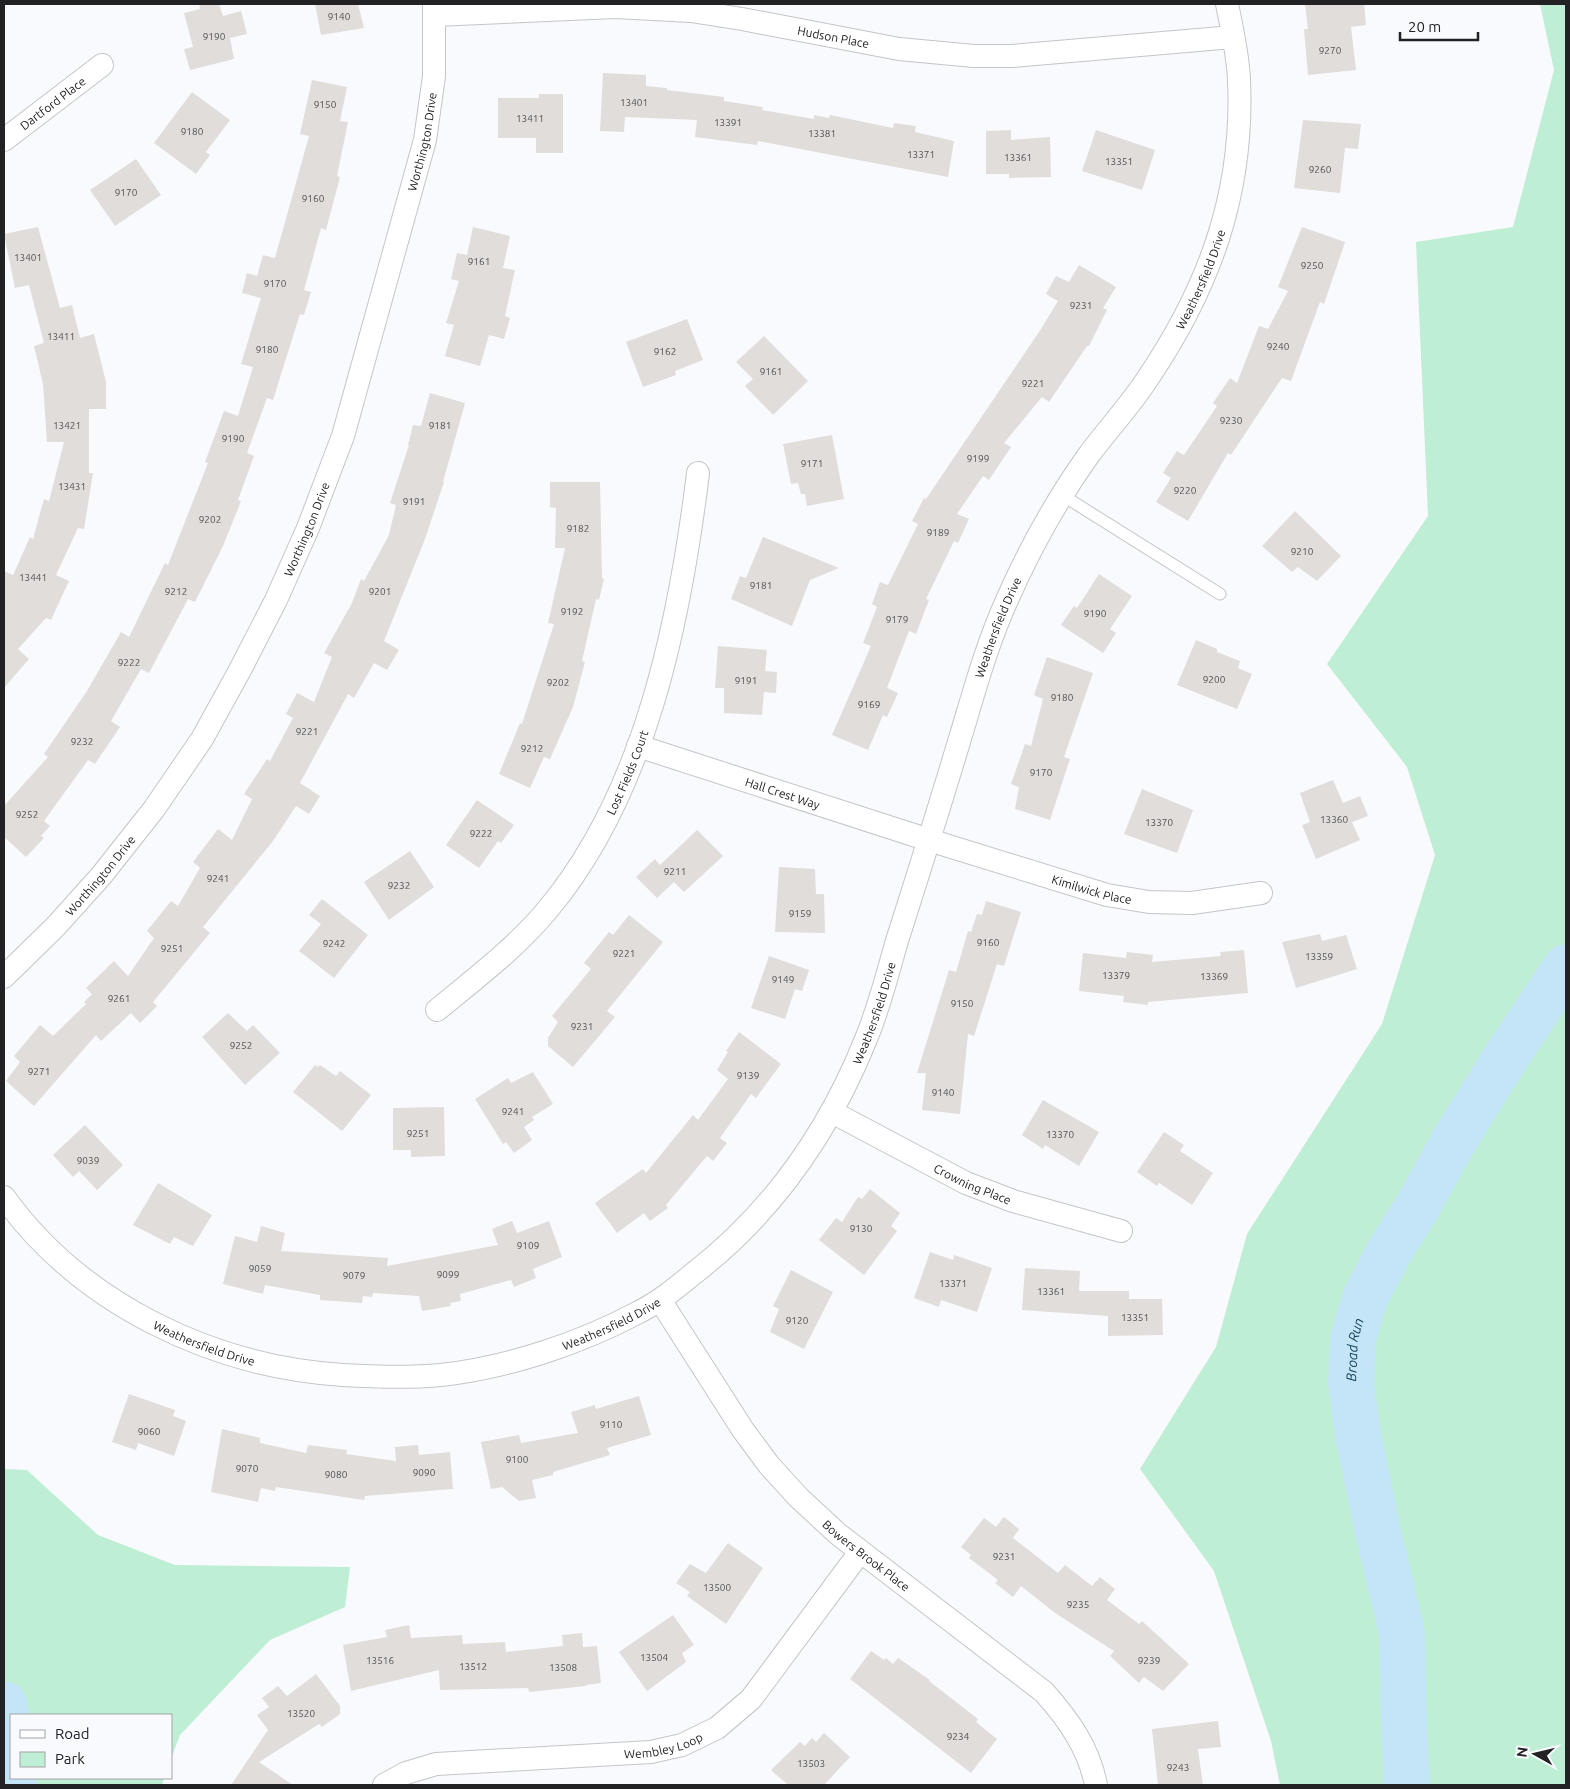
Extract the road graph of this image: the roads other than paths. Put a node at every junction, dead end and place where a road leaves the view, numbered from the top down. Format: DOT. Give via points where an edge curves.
graph roads {
  1 [pos="1227,4"];
  2 [pos="435,9"];
  3 [pos="1233,37"];
  4 [pos="102,64"];
  5 [pos="4,140"];
  6 [pos="698,473"];
  7 [pos="1062,495"];
  8 [pos="1220,594"];
  9 [pos="638,746"];
  10 [pos="929,840"];
  11 [pos="1262,893"];
  12 [pos="4,977"];
  13 [pos="437,1010"];
  14 [pos="832,1112"];
  15 [pos="4,1197"];
  16 [pos="1121,1231"];
  17 [pos="660,1300"];
  18 [pos="860,1552"];
  19 [pos="384,1785"];
  20 [pos="1096,1785"];
  1 -- 3 [label="street, Weathersfield Drive"];
  2 -- 3 [label="street, Hudson Place" via="615,7 691,11 899,49 974,56 1012,56"];
  2 -- 12 [label="street, Worthington Drive" via="434,76 425,140 343,436 276,600 202,739 154,809 101,876"];
  3 -- 7 [label="street, Weathersfield Drive" via="1240,74 1240,127 1234,179 1222,230 1204,280 1178,332 1145,384"];
  4 -- 5 [label="street, Dartford Place"];
  6 -- 9 [label="street, Lost Fields Court" via="679,601"];
  7 -- 8 [label="lane"];
  7 -- 10 [label="street, Weathersfield Drive" via="1027,556 1005,604 982,667"];
  9 -- 10 [label="street, Hall Crest Way"];
  9 -- 13 [label="street, Lost Fields Court" via="614,805 582,864 511,948"];
  10 -- 11 [label="street, Kimilwick Place" via="1108,895 1149,902 1192,903"];
  10 -- 14 [label="street, Weathersfield Drive" via="868,1034"];
  14 -- 16 [label="street, Crowning Place" via="966,1183"];
  14 -- 17 [label="street, Weathersfield Drive" via="805,1156 759,1214 714,1258"];
  15 -- 17 [label="street, Weathersfield Drive" via="46,1246 86,1281 130,1311 220,1351 277,1366 335,1375 394,1378 442,1375 547,1351 584,1338"];
  17 -- 18 [label="street, Bowers Brook Place" via="769,1465 798,1497"];
  18 -- 19 [label="street, Wembley Loop" via="751,1699 717,1728 682,1744 651,1752 436,1764 406,1773"];
  18 -- 20 [label="street, Bowers Brook Place" via="1044,1692 1066,1717 1080,1742"];
}
